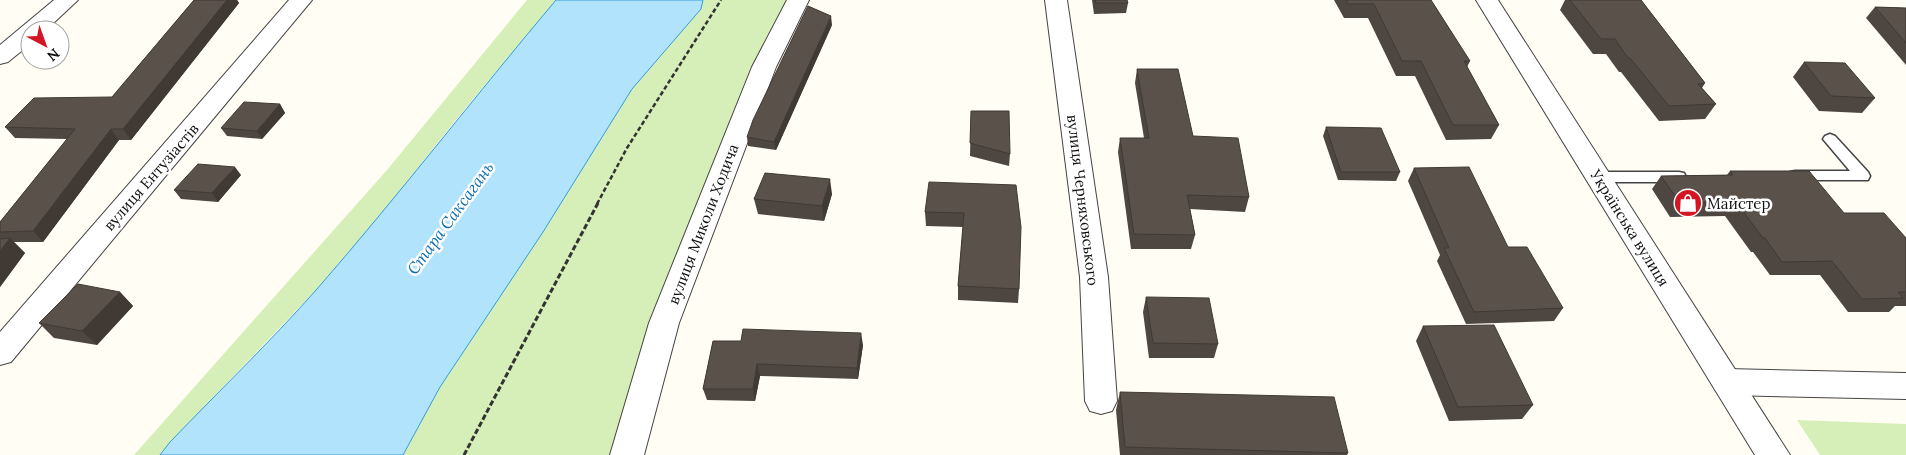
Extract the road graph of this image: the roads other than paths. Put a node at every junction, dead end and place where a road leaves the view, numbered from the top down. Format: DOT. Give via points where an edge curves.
graph roads {
  1 [pos="67,0"];
  2 [pos="301,0"];
  3 [pos="798,0"];
  4 [pos="1056,0"];
  5 [pos="1487,0"];
  6 [pos="44,20"];
  7 [pos="20,40"];
  8 [pos="0,57"];
  9 [pos="1830,139"];
  10 [pos="1784,176"];
  11 [pos="1598,177"];
  12 [pos="1696,177"];
  13 [pos="0,352"];
  14 [pos="1727,382"];
  15 [pos="1906,386"];
  16 [pos="1101,401"];
  17 [pos="627,455"];
  18 [pos="1773,455"];
  1 -- 6 [label="street"];
  2 -- 13 [label="street, вулиця Ентузіастів"];
  3 -- 17 [label="street, вулиця Миколи Ходича" via="764,67 664,323"];
  4 -- 16 [label="street, вулиця Черняховського" via="1094,277"];
  5 -- 11 [label="street, Українська вулиця"];
  7 -- 8 [label="street"];
  9 -- 10 [label="lane" via="1863,176"];
  11 -- 12 [label="lane"];
  11 -- 14 [label="street, Українська вулиця"];
  14 -- 15 [label="street"];
  14 -- 18 [label="street, Українська вулиця"];
}
